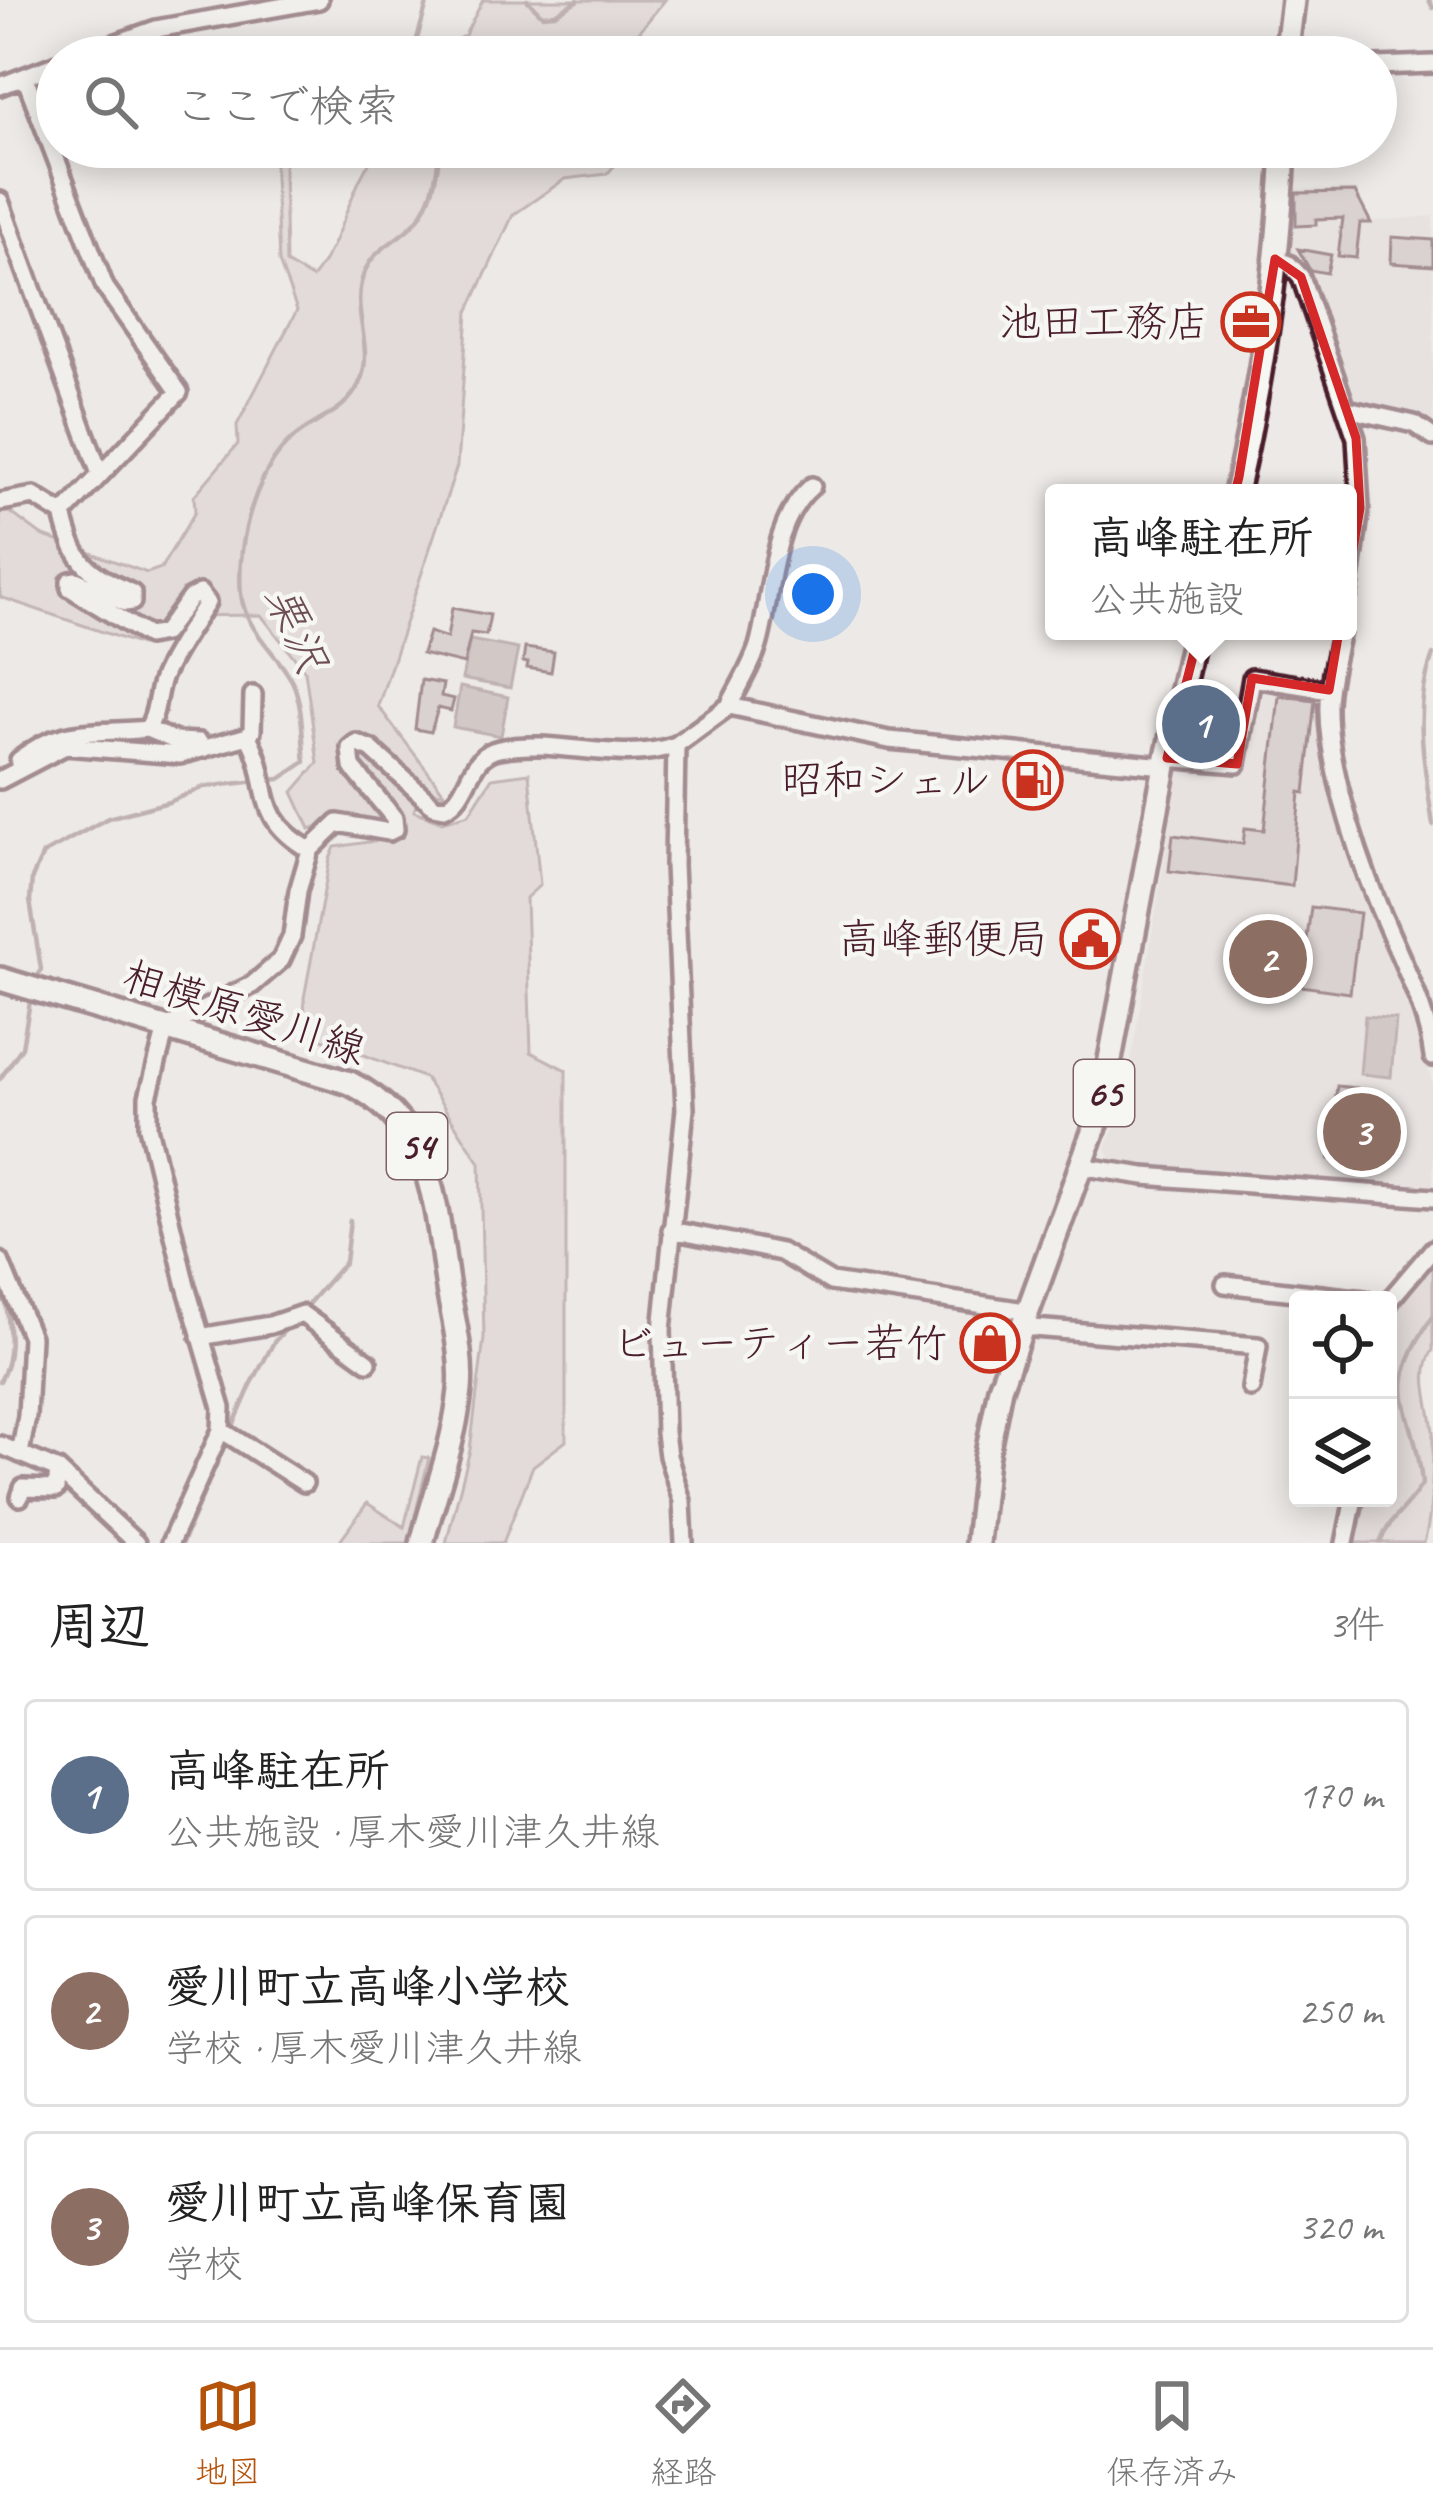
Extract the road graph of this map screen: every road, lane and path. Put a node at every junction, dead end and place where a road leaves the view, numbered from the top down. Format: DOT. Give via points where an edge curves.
graph roads {
  1 [pos="319,0"];
  2 [pos="1293,0"];
  3 [pos="136,36"];
  4 [pos="1289,36"];
  5 [pos="1433,64"];
  6 [pos="1397,65"];
  7 [pos="36,72"];
  8 [pos="25,76"];
  9 [pos="0,86"];
  10 [pos="36,105"];
  11 [pos="60,168"];
  12 [pos="1282,168"];
  13 [pos="0,202"];
  14 [pos="1275,259"];
  15 [pos="1347,409"];
  16 [pos="1433,437"];
  17 [pos="100,474"];
  18 [pos="1237,484"];
  19 [pos="812,486"];
  20 [pos="0,502"];
  21 [pos="1357,510"];
  22 [pos="63,514"];
  23 [pos="1193,640"];
  24 [pos="1339,640"];
  25 [pos="1329,690"];
  26 [pos="254,695"];
  27 [pos="729,706"];
  28 [pos="147,729"];
  29 [pos="248,736"];
  30 [pos="676,745"];
  31 [pos="203,749"];
  32 [pos="1166,762"];
  33 [pos="7,769"];
  34 [pos="310,850"];
  35 [pos="0,979"];
  36 [pos="166,1028"];
  37 [pos="1433,1058"];
  38 [pos="1079,1166"];
  39 [pos="1433,1198"];
  40 [pos="671,1230"];
  41 [pos="1433,1249"];
  42 [pos="0,1261"];
  43 [pos="1225,1284"];
  44 [pos="1289,1291"];
  45 [pos="1397,1291"];
  46 [pos="1023,1319"];
  47 [pos="200,1337"];
  48 [pos="368,1362"];
  49 [pos="1251,1388"];
  50 [pos="220,1430"];
  51 [pos="0,1445"];
  52 [pos="20,1454"];
  53 [pos="58,1470"];
  54 [pos="304,1483"];
  55 [pos="20,1497"];
  56 [pos="1352,1507"];
  57 [pos="136,1543"];
  58 [pos="170,1543"];
  59 [pos="422,1543"];
  60 [pos="684,1543"];
  61 [pos="977,1543"];
  62 [pos="1345,1543"];
  1 -- 3 [label="street"];
  2 -- 4 [label="main road"];
  5 -- 6 [label="street"];
  7 -- 8 [label="street"];
  8 -- 9 [label="street"];
  8 -- 10 [label="street"];
  11 -- 17 [label="street" via="105,287 179,392"];
  12 -- 14 [label="main road"];
  13 -- 17 [label="street"];
  14 -- 15 [label="street" via="1301,277"];
  14 -- 18 [label="main road"];
  15 -- 16 [label="street" via="1414,424"];
  15 -- 21 [label="street" via="1356,438"];
  17 -- 22 [label="street"];
  19 -- 27 [label="street" via="784,529 758,644"];
  20 -- 22 [label="street" via="34,496"];
  22 -- 28 [label="street" via="80,562 134,598 125,603 76,580 70,588 130,625 157,636 190,598 206,596 165,670"];
  23 -- 32 [label="main road, 65"];
  24 -- 25 [label="street"];
  25 -- 32 [label="street" via="1252,678 1237,764"];
  25 -- 37 [label="street" via="1348,814"];
  26 -- 29 [label="street"];
  27 -- 30 [label="street"];
  27 -- 32 [label="street" via="889,740"];
  28 -- 31 [label="street"];
  28 -- 33 [label="street" via="74,732"];
  29 -- 31 [label="street"];
  29 -- 34 [label="street" via="270,815"];
  30 -- 34 [label="street" via="634,755 500,749 479,760 444,808 356,743 352,766 394,818 394,829 338,823"];
  30 -- 40 [label="street" via="685,1108"];
  31 -- 33 [label="street" via="180,755 65,746"];
  32 -- 38 [label="main road, 65" via="1100,1113"];
  34 -- 36 [label="street" via="281,960 252,985"];
  35 -- 36 [label="main road, 相模原愛川線 / 54"];
  36 -- 47 [label="street" via="148,1127"];
  36 -- 59 [label="main road, 相模原愛川線 / 54" via="350,1083 387,1106 423,1156 460,1386"];
  38 -- 39 [label="street"];
  38 -- 46 [label="main road, 65"];
  40 -- 46 [label="street" via="760,1245 831,1282"];
  40 -- 60 [label="street" via="662,1330 665,1433"];
  41 -- 45 [label="street"];
  42 -- 52 [label="street" via="32,1337"];
  43 -- 44 [label="street"];
  46 -- 49 [label="street" via="1165,1346 1258,1346"];
  46 -- 61 [label="main road, 65" via="993,1419"];
  47 -- 48 [label="street" via="302,1314"];
  47 -- 50 [label="street" via="222,1408"];
  50 -- 54 [label="street"];
  50 -- 58 [label="street"];
  51 -- 52 [label="street"];
  52 -- 53 [label="street"];
  53 -- 55 [label="street" via="56,1489 23,1488"];
  53 -- 57 [label="street"];
  56 -- 62 [label="street"];
}
